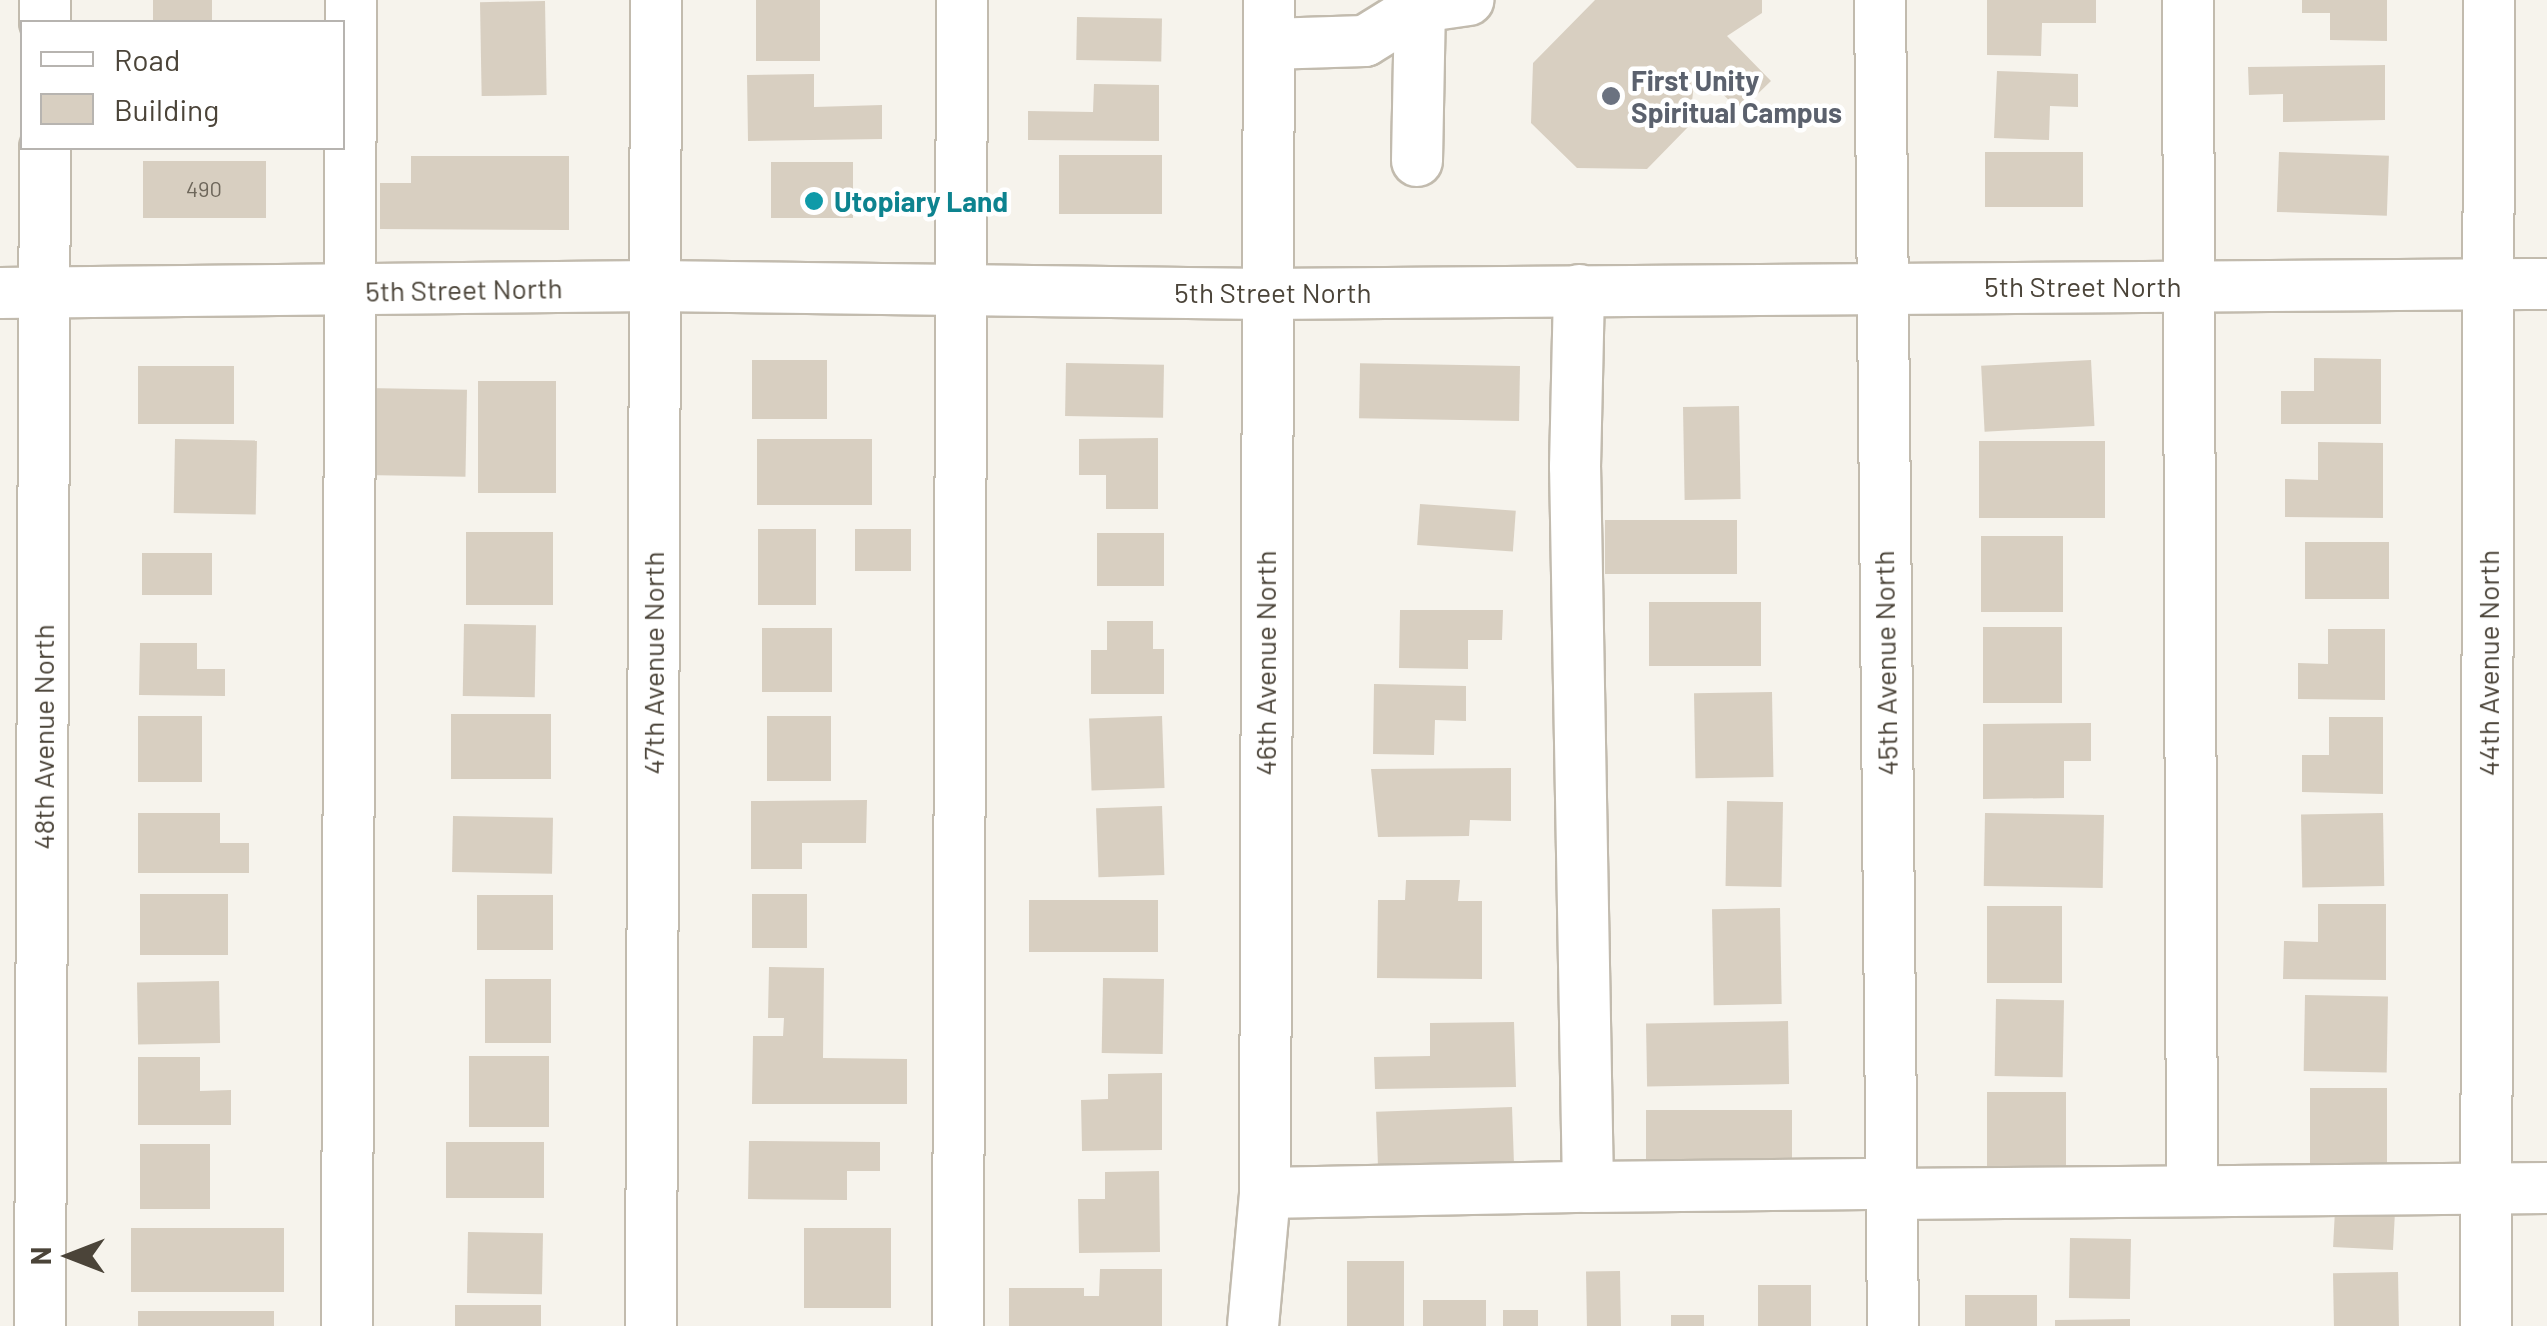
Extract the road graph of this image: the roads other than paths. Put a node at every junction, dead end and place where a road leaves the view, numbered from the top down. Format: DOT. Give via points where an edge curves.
graph roads {
  1 [pos="351,0"];
  2 [pos="656,0"];
  3 [pos="962,0"];
  4 [pos="1880,0"];
  5 [pos="2188,0"];
  6 [pos="2489,0"];
  7 [pos="1416,8"];
  8 [pos="1269,22"];
  9 [pos="45,150"];
  10 [pos="1417,161"];
  11 [pos="2488,284"];
  12 [pos="2547,284"];
  13 [pos="2188,285"];
  14 [pos="654,286"];
  15 [pos="1880,286"];
  16 [pos="959,290"];
  17 [pos="1579,290"];
  18 [pos="354,291"];
  19 [pos="23,294"];
  20 [pos="1266,294"];
  21 [pos="1588,1188"];
  22 [pos="2488,1188"];
  23 [pos="2547,1188"];
  24 [pos="1891,1189"];
  25 [pos="2192,1191"];
  26 [pos="1265,1193"];
  27 [pos="40,1326"];
  28 [pos="347,1326"];
  29 [pos="651,1326"];
  30 [pos="958,1326"];
  31 [pos="1254,1326"];
  32 [pos="1893,1326"];
  33 [pos="2486,1326"];
  1 -- 18 [label="street"];
  2 -- 14 [label="street, 47th Avenue North"];
  3 -- 16 [label="street"];
  4 -- 15 [label="street, 45th Avenue North"];
  5 -- 13 [label="street"];
  6 -- 11 [label="street, 44th Avenue North"];
  7 -- 8 [label="street" via="1365,41"];
  7 -- 10 [label="street"];
  8 -- 20 [label="street, 46th Avenue North"];
  9 -- 19 [label="street, 48th Avenue North"];
  11 -- 12 [label="street, 5th Street North"];
  11 -- 13 [label="street, 5th Street North"];
  11 -- 22 [label="street, 44th Avenue North"];
  13 -- 15 [label="street, 5th Street North"];
  13 -- 25 [label="street"];
  14 -- 16 [label="street, 5th Street North"];
  14 -- 18 [label="street, 5th Street North"];
  14 -- 29 [label="street, 47th Avenue North"];
  15 -- 17 [label="street, 5th Street North"];
  15 -- 24 [label="street, 45th Avenue North"];
  16 -- 20 [label="street, 5th Street North"];
  16 -- 30 [label="street"];
  17 -- 20 [label="street, 5th Street North"];
  17 -- 21 [label="street" via="1575,468"];
  18 -- 19 [label="street, 5th Street North"];
  18 -- 28 [label="street" via="347,478"];
  19 -- 27 [label="street, 48th Avenue North"];
  20 -- 26 [label="street, 46th Avenue North"];
  21 -- 24 [label="street"];
  21 -- 26 [label="street"];
  22 -- 23 [label="street"];
  22 -- 25 [label="street"];
  22 -- 33 [label="street, 44th Avenue North"];
  24 -- 25 [label="street"];
  24 -- 32 [label="street, 45th Avenue North"];
  26 -- 31 [label="street, 46th Avenue North"];
}
